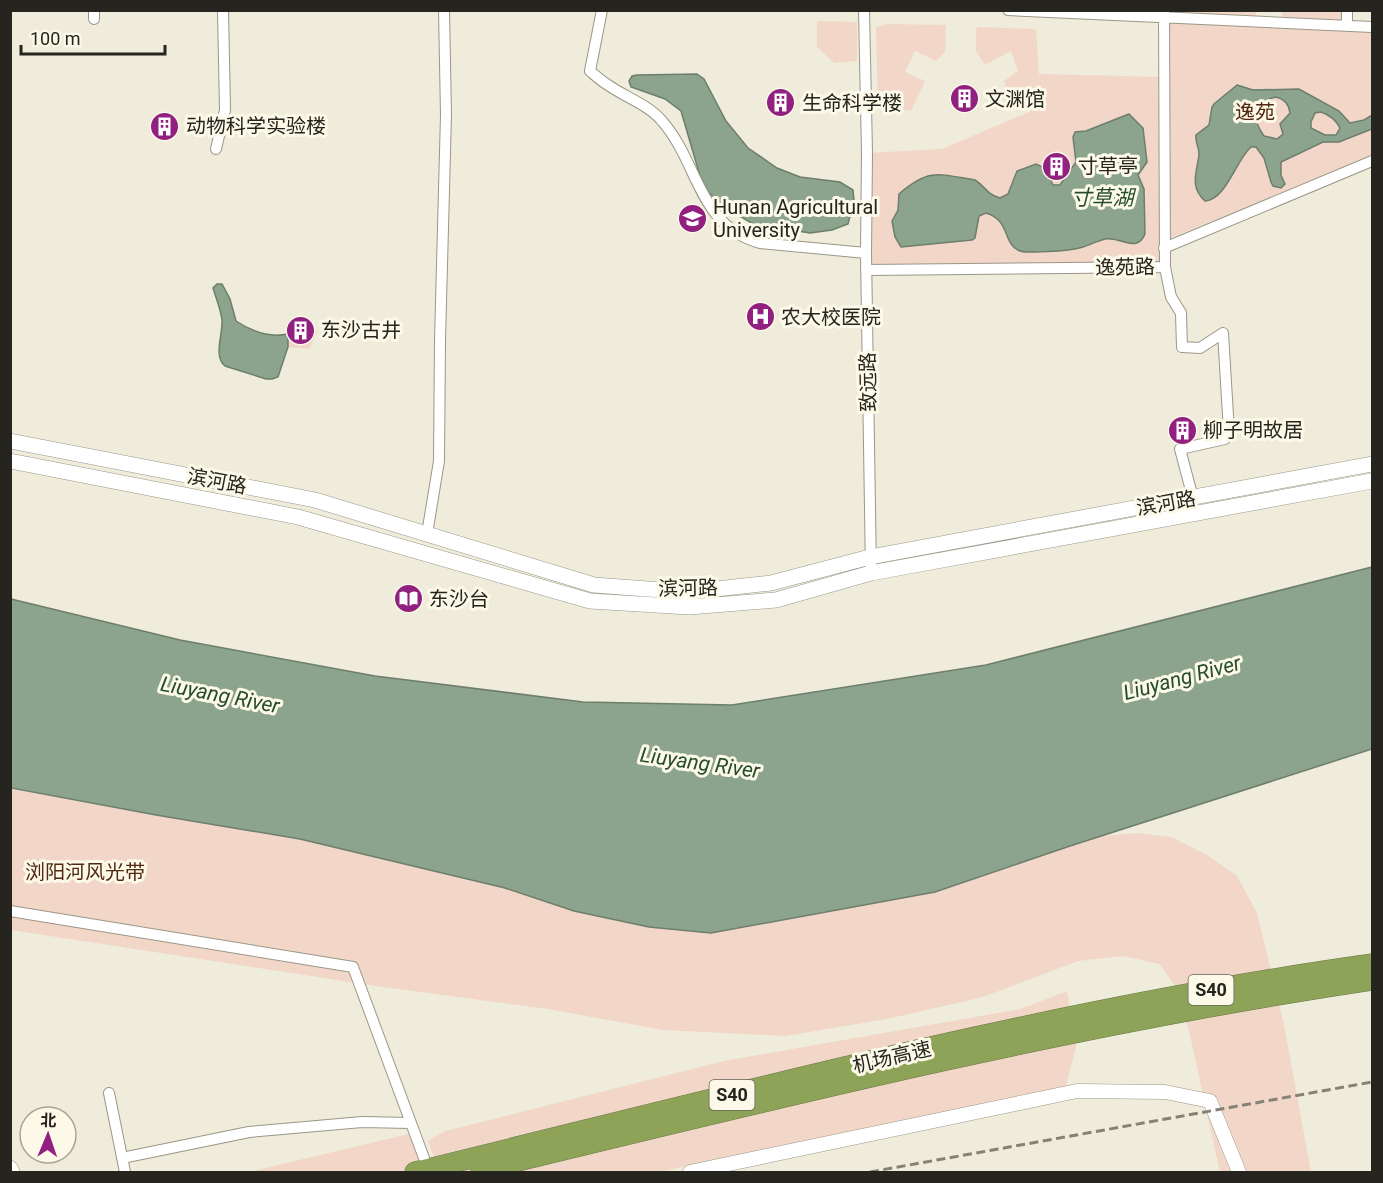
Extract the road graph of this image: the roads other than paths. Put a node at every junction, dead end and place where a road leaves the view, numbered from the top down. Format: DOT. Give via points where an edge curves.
graph roads {
  1 [pos="223,10"];
  2 [pos="444,10"];
  3 [pos="602,10"];
  4 [pos="864,10"];
  5 [pos="1008,10"];
  6 [pos="1347,10"];
  7 [pos="1163,14"];
  8 [pos="1347,26"];
  9 [pos="1372,27"];
  10 [pos="216,149"];
  11 [pos="1372,161"];
  12 [pos="1164,248"];
  13 [pos="866,253"];
  14 [pos="1165,267"];
  15 [pos="866,270"];
  16 [pos="10,441"];
  17 [pos="10,461"];
  18 [pos="1372,464"];
  19 [pos="1372,481"];
  20 [pos="1193,498"];
  21 [pos="427,534"];
  22 [pos="870,557"];
  23 [pos="871,573"];
  24 [pos="10,911"];
  25 [pos="1372,964"];
  26 [pos="1372,980"];
  27 [pos="1051,1028"];
  28 [pos="109,1093"];
  29 [pos="411,1123"];
  30 [pos="122,1158"];
  31 [pos="420,1165"];
  32 [pos="125,1173"];
  33 [pos="472,1173"];
  34 [pos="690,1173"];
  35 [pos="1239,1173"];
  1 -- 10 [label="street" via="225,110"];
  2 -- 21 [label="street" via="446,115 439,461"];
  3 -- 13 [label="street" via="590,71 661,119 685,157 702,196 720,220 745,239 760,243"];
  4 -- 13 [label="street, 致远路"];
  5 -- 7 [label="street"];
  6 -- 8 [label="street"];
  7 -- 8 [label="street"];
  7 -- 12 [label="street, 逸苑路"];
  8 -- 9 [label="street"];
  11 -- 12 [label="street"];
  12 -- 14 [label="street, 逸苑路"];
  13 -- 15 [label="street, 致远路"];
  14 -- 15 [label="street, 逸苑路"];
  14 -- 20 [label="street" via="1171,297 1181,313 1182,346 1200,348 1223,333 1229,432 1225,439 1180,449"];
  15 -- 22 [label="street, 致远路"];
  16 -- 21 [label="main road, 滨河路" via="315,500"];
  17 -- 23 [label="main road, 滨河路" via="298,517 590,601 689,607 776,600"];
  18 -- 20 [label="main road, 滨河路"];
  19 -- 23 [label="main road, 滨河路"];
  20 -- 22 [label="main road, 滨河路"];
  21 -- 22 [label="main road, 滨河路" via="594,585 688,592 771,582"];
  22 -- 23 [label="street, 致远路"];
  24 -- 29 [label="street" via="353,968"];
  25 -- 27 [label="highway, 机场高速 / S40" via="1265,979"];
  26 -- 27 [label="highway, 机场高速 / S40"];
  27 -- 31 [label="highway, 机场高速 / S40" via="808,1076"];
  27 -- 33 [label="highway, 机场高速 / S40"];
  28 -- 30 [label="street"];
  29 -- 30 [label="street" via="362,1122 249,1132"];
  29 -- 31 [label="street"];
  30 -- 32 [label="street"];
  34 -- 35 [label="street" via="1077,1091 1165,1092 1210,1101"];
}
